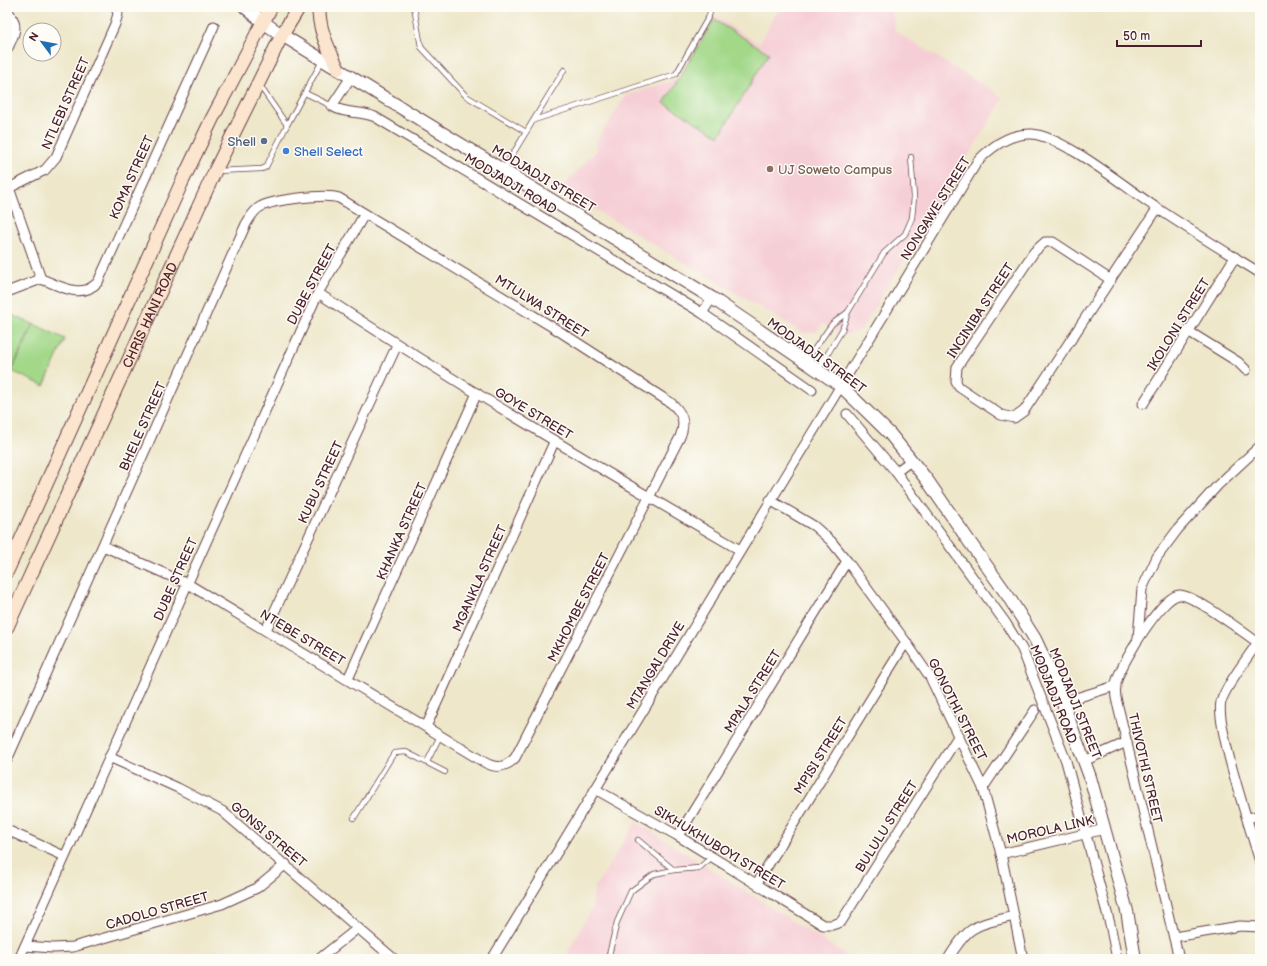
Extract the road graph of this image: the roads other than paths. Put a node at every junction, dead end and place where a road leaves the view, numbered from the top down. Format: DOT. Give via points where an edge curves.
graph roads {
  1 [pos="116,7"];
  2 [pos="245,7"];
  3 [pos="271,7"];
  4 [pos="299,7"];
  5 [pos="319,7"];
  6 [pos="414,7"];
  7 [pos="711,7"];
  8 [pos="7,10"];
  9 [pos="263,22"];
  10 [pos="214,26"];
  11 [pos="282,35"];
  12 [pos="7,50"];
  13 [pos="323,59"];
  14 [pos="338,69"];
  15 [pos="564,70"];
  16 [pos="351,77"];
  17 [pos="257,83"];
  18 [pos="305,93"];
  19 [pos="332,106"];
  20 [pos="534,120"];
  21 [pos="287,125"];
  22 [pos="526,132"];
  23 [pos="911,157"];
  24 [pos="503,170"];
  25 [pos="215,171"];
  26 [pos="8,185"];
  27 [pos="1157,209"];
  28 [pos="364,214"];
  29 [pos="1235,257"];
  30 [pos="1260,274"];
  31 [pos="41,279"];
  32 [pos="1110,280"];
  33 [pos="7,292"];
  34 [pos="318,293"];
  35 [pos="712,298"];
  36 [pos="848,312"];
  37 [pos="702,313"];
  38 [pos="1188,331"];
  39 [pos="397,345"];
  40 [pos="806,361"];
  41 [pos="818,370"];
  42 [pos="1246,370"];
  43 [pos="841,386"];
  44 [pos="812,390"];
  45 [pos="477,393"];
  46 [pos="1143,404"];
  47 [pos="847,414"];
  48 [pos="680,437"];
  49 [pos="555,440"];
  50 [pos="1260,446"];
  51 [pos="912,460"];
  52 [pos="896,472"];
  53 [pos="649,498"];
  54 [pos="770,500"];
  55 [pos="103,546"];
  56 [pos="740,550"];
  57 [pos="847,561"];
  58 [pos="7,571"];
  59 [pos="188,584"];
  60 [pos="12,603"];
  61 [pos="7,628"];
  62 [pos="266,630"];
  63 [pos="1138,640"];
  64 [pos="906,642"];
  65 [pos="1259,643"];
  66 [pos="348,679"];
  67 [pos="1115,686"];
  68 [pos="1063,702"];
  69 [pos="1035,710"];
  70 [pos="426,727"];
  71 [pos="958,735"];
  72 [pos="440,736"];
  73 [pos="1127,742"];
  74 [pos="109,757"];
  75 [pos="7,760"];
  76 [pos="1084,761"];
  77 [pos="427,762"];
  78 [pos="484,762"];
  79 [pos="445,772"];
  80 [pos="983,788"];
  81 [pos="595,789"];
  82 [pos="1260,815"];
  83 [pos="354,818"];
  84 [pos="1248,818"];
  85 [pos="1105,829"];
  86 [pos="7,830"];
  87 [pos="1085,834"];
  88 [pos="678,836"];
  89 [pos="638,840"];
  90 [pos="1001,854"];
  91 [pos="64,856"];
  92 [pos="713,856"];
  93 [pos="1260,862"];
  94 [pos="286,864"];
  95 [pos="674,870"];
  96 [pos="757,883"];
  97 [pos="1014,916"];
  98 [pos="832,925"];
  99 [pos="1260,926"];
  100 [pos="358,928"];
  101 [pos="1174,937"];
  102 [pos="25,946"];
  103 [pos="19,959"];
  104 [pos="319,959"];
  105 [pos="394,959"];
  106 [pos="492,959"];
  107 [pos="608,959"];
  108 [pos="948,959"];
  109 [pos="1023,959"];
  110 [pos="1117,959"];
  111 [pos="1135,959"];
  112 [pos="1179,959"];
  1 -- 26 [label="street, NTLEBI STREET" via="118,14 115,24 56,158 45,170"];
  2 -- 9 [label="street, MODJADJI STREET"];
  3 -- 9 [label="main road, CHRIS HANI ROAD"];
  4 -- 11 [label="main road, CHRIS HANI ROAD"];
  5 -- 14 [label="main road" via="325,40"];
  6 -- 22 [label="lane" via="421,47 466,96"];
  7 -- 20 [label="lane" via="709,16 676,74"];
  8 -- 12 [label="street" via="16,28"];
  9 -- 11 [label="street, MODJADJI STREET"];
  9 -- 58 [label="main road, CHRIS HANI ROAD" via="184,177"];
  10 -- 31 [label="street, KOMA STREET" via="98,282 88,291 81,292"];
  11 -- 13 [label="street, MODJADJI STREET"];
  11 -- 17 [label="main road, CHRIS HANI ROAD"];
  13 -- 14 [label="street, MODJADJI STREET"];
  13 -- 18 [label="lane"];
  14 -- 16 [label="street, MODJADJI STREET"];
  15 -- 20 [label="lane"];
  16 -- 19 [label="street"];
  16 -- 24 [label="street, MODJADJI STREET"];
  17 -- 21 [label="lane"];
  17 -- 25 [label="main road, CHRIS HANI ROAD"];
  18 -- 19 [label="lane"];
  18 -- 21 [label="lane"];
  19 -- 37 [label="street, MODJADJI ROAD" via="340,112 366,112 375,117"];
  20 -- 22 [label="lane"];
  21 -- 25 [label="lane" via="266,167"];
  22 -- 24 [label="lane"];
  23 -- 36 [label="lane" via="914,197 912,218 905,234 884,253"];
  24 -- 35 [label="street, MODJADJI STREET"];
  25 -- 60 [label="main road, CHRIS HANI ROAD"];
  26 -- 31 [label="street"];
  27 -- 29 [label="street, NONGAWE STREET"];
  27 -- 32 [label="street, INCINIBA STREET"];
  27 -- 43 [label="street, NONGAWE STREET" via="1055,140 1031,134 1015,136 1000,142 977,162"];
  28 -- 34 [label="street, DUBE STREET"];
  28 -- 48 [label="street, MTULWA STREET" via="558,331 671,403 678,409 683,420 684,428"];
  28 -- 55 [label="street, BHELE STREET" via="339,198 329,195 265,204 254,212 246,224"];
  29 -- 30 [label="street, NONGAWE STREET"];
  29 -- 38 [label="street, IKOLONI STREET"];
  31 -- 33 [label="street"];
  32 -- 32 [label="street, INCINIBA STREET" via="1019,416 1014,418 1001,415 959,387 956,382 957,367 1034,252 1045,242 1053,242"];
  34 -- 39 [label="street, GOYE STREET"];
  34 -- 59 [label="street, DUBE STREET"];
  35 -- 37 [label="street"];
  35 -- 40 [label="street, MODJADJI STREET"];
  36 -- 40 [label="lane" via="832,324"];
  36 -- 41 [label="lane" via="842,330"];
  37 -- 44 [label="street, MODJADJI ROAD"];
  38 -- 42 [label="street" via="1238,362"];
  38 -- 46 [label="street, IKOLONI STREET"];
  39 -- 45 [label="street, GOYE STREET"];
  39 -- 62 [label="street, KUBU STREET"];
  40 -- 41 [label="street, MODJADJI STREET"];
  41 -- 43 [label="street, MODJADJI STREET"];
  43 -- 51 [label="street, MODJADJI STREET" via="890,434"];
  43 -- 54 [label="street, MTANGAI DRIVE"];
  45 -- 49 [label="street, GOYE STREET"];
  45 -- 66 [label="street, KHANKA STREET"];
  47 -- 52 [label="street, MODJADJI ROAD"];
  48 -- 53 [label="street, MKHOMBE STREET"];
  49 -- 53 [label="street, GOYE STREET"];
  49 -- 70 [label="street, MGANKLA STREET"];
  50 -- 63 [label="street" via="1218,485 1178,528 1157,557 1142,589"];
  51 -- 52 [label="street"];
  51 -- 68 [label="street, MODJADJI STREET" via="1031,632"];
  52 -- 87 [label="street, MODJADJI ROAD" via="1022,648 1066,761"];
  53 -- 56 [label="street, GOYE STREET"];
  53 -- 78 [label="street, MKHOMBE STREET" via="515,758 499,767 492,767"];
  54 -- 56 [label="street, MTANGAI DRIVE"];
  54 -- 57 [label="street, GONOTHI STREET" via="814,526 831,541"];
  55 -- 59 [label="street, NTEBE STREET"];
  55 -- 75 [label="street, BHELE STREET"];
  56 -- 81 [label="street, MTANGAI DRIVE"];
  57 -- 64 [label="street, GONOTHI STREET"];
  57 -- 88 [label="street, MPALA STREET"];
  59 -- 62 [label="street, NTEBE STREET"];
  59 -- 74 [label="street, DUBE STREET"];
  60 -- 61 [label="main road, CHRIS HANI ROAD"];
  62 -- 66 [label="street, NTEBE STREET"];
  63 -- 65 [label="street" via="1165,603 1176,596 1191,598"];
  63 -- 67 [label="street"];
  64 -- 71 [label="street, GONOTHI STREET" via="930,677"];
  64 -- 96 [label="street, MPISI STREET"];
  65 -- 84 [label="street" via="1228,689 1221,703 1220,715"];
  66 -- 70 [label="street, NTEBE STREET"];
  67 -- 68 [label="street"];
  67 -- 73 [label="street, THIVOTHI STREET"];
  68 -- 76 [label="street, MODJADJI STREET"];
  69 -- 80 [label="street"];
  70 -- 72 [label="street, NTEBE STREET"];
  71 -- 80 [label="street, GONOTHI STREET"];
  71 -- 98 [label="street, BULULU STREET" via="841,922"];
  72 -- 77 [label="lane"];
  72 -- 78 [label="street, NTEBE STREET"];
  73 -- 76 [label="street"];
  73 -- 101 [label="street, THIVOTHI STREET"];
  74 -- 91 [label="street, DUBE STREET"];
  74 -- 94 [label="street, GONSI STREET" via="222,811"];
  76 -- 85 [label="street, MODJADJI STREET"];
  77 -- 79 [label="lane"];
  77 -- 83 [label="lane" via="406,752 394,753"];
  80 -- 90 [label="street, GONOTHI STREET"];
  81 -- 88 [label="street, SIKHUKHUBOYI STREET"];
  81 -- 106 [label="street, MTANGAI DRIVE"];
  82 -- 84 [label="street"];
  84 -- 93 [label="street"];
  85 -- 87 [label="street, MOROLA LINK"];
  85 -- 111 [label="street, MODJADJI STREET" via="1127,911"];
  86 -- 91 [label="street"];
  87 -- 90 [label="street, MOROLA LINK"];
  87 -- 110 [label="street, MODJADJI ROAD"];
  88 -- 92 [label="street, SIKHUKHUBOYI STREET"];
  89 -- 95 [label="lane"];
  90 -- 97 [label="street, GONOTHI STREET"];
  91 -- 102 [label="street, DUBE STREET"];
  92 -- 95 [label="lane" via="699,868"];
  92 -- 96 [label="street, SIKHUKHUBOYI STREET"];
  94 -- 100 [label="street, GONSI STREET"];
  94 -- 102 [label="street, CADOLO STREET" via="257,888 222,904 73,947"];
  95 -- 107 [label="lane" via="654,874 631,891 616,922"];
  96 -- 98 [label="street, SIKHUKHUBOYI STREET" via="823,925"];
  97 -- 108 [label="street" via="970,929"];
  97 -- 109 [label="street, GONOTHI STREET"];
  99 -- 101 [label="street" via="1240,926"];
  100 -- 104 [label="street"];
  100 -- 105 [label="street, GONSI STREET"];
  101 -- 112 [label="street, THIVOTHI STREET"];
  102 -- 103 [label="street, DUBE STREET"];
}
